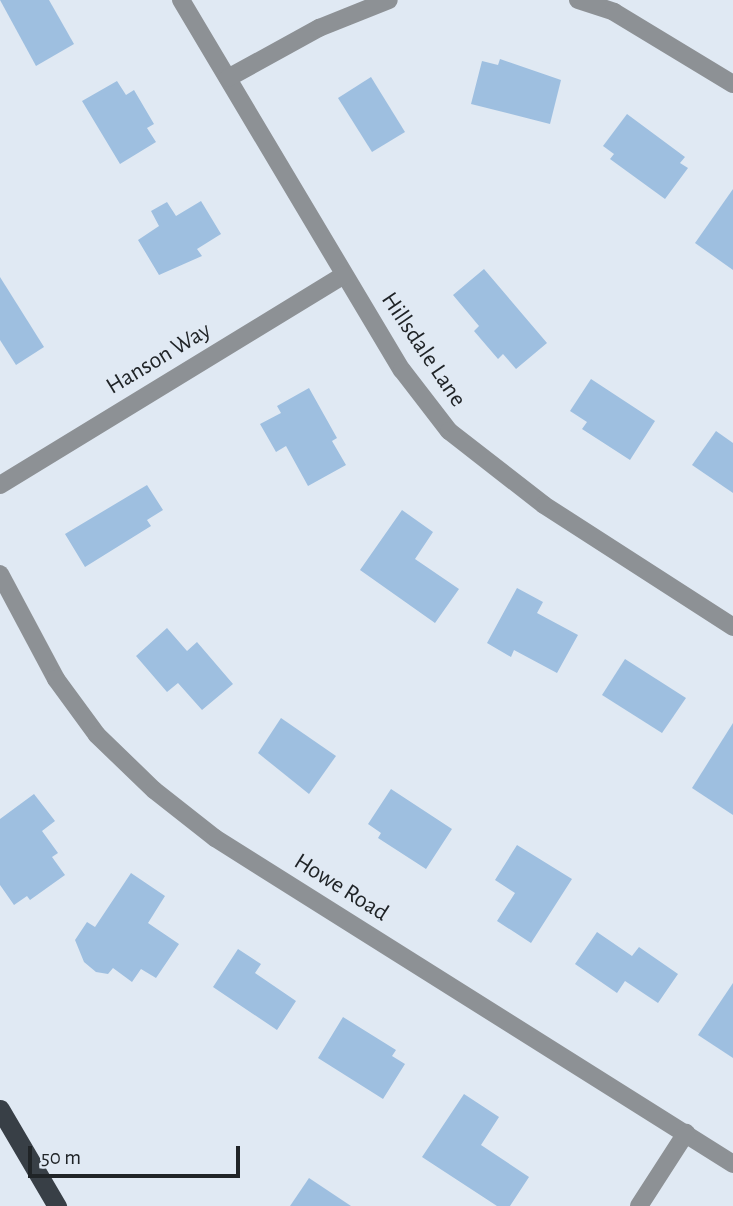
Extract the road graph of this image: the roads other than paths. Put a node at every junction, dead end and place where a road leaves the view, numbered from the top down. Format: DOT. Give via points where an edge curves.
graph roads {
  1 [pos="181,0"];
  2 [pos="389,0"];
  3 [pos="578,0"];
  4 [pos="228,78"];
  5 [pos="733,84"];
  6 [pos="343,275"];
  7 [pos="0,485"];
  8 [pos="0,574"];
  9 [pos="733,626"];
  10 [pos="0,1110"];
  11 [pos="686,1133"];
  12 [pos="733,1164"];
  13 [pos="57,1206"];
  14 [pos="639,1206"];
  1 -- 4 [label="street, Hillsdale Lane"];
  2 -- 4 [label="street" via="319,28"];
  3 -- 5 [label="street" via="614,12"];
  4 -- 6 [label="street, Hillsdale Lane"];
  6 -- 7 [label="street, Hanson Way"];
  6 -- 9 [label="street, Hillsdale Lane" via="402,370 449,431 544,505"];
  8 -- 11 [label="street, Howe Road" via="56,679 97,735 154,790 215,838"];
  10 -- 13 [label="highway"];
  11 -- 12 [label="street, Howe Road"];
  11 -- 14 [label="street"];
}
